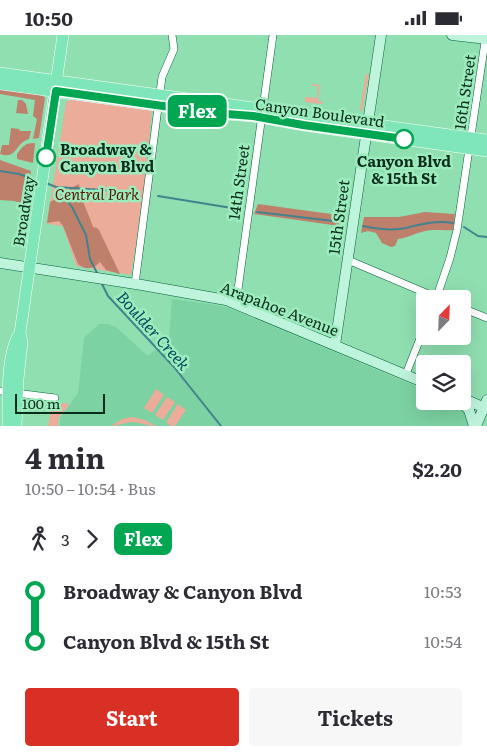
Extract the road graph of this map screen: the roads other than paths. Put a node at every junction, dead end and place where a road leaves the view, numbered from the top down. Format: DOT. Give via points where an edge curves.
graph roads {
  1 [pos="63,35"];
  2 [pos="172,35"];
  3 [pos="273,35"];
  4 [pos="381,35"];
  5 [pos="452,35"];
  6 [pos="486,38"];
  7 [pos="0,73"];
  8 [pos="0,84"];
  9 [pos="57,85"];
  10 [pos="160,100"];
  11 [pos="262,114"];
  12 [pos="366,129"];
  13 [pos="487,140"];
  14 [pos="471,143"];
  15 [pos="487,151"];
  16 [pos="348,260"];
  17 [pos="0,263"];
  18 [pos="29,268"];
  19 [pos="134,283"];
  20 [pos="418,290"];
  21 [pos="440,290"];
  22 [pos="236,304"];
  23 [pos="471,312"];
  24 [pos="487,319"];
  25 [pos="335,345"];
  26 [pos="418,345"];
  27 [pos="406,374"];
  28 [pos="416,379"];
  29 [pos="8,392"];
  30 [pos="55,398"];
  31 [pos="471,402"];
  32 [pos="486,405"];
  33 [pos="469,410"];
  34 [pos="8,426"];
  35 [pos="16,426"];
  36 [pos="475,426"];
  1 -- 9 [label="main road, Broadway"];
  2 -- 10 [label="street" via="174,49 164,71"];
  3 -- 11 [label="street, 14th Street"];
  4 -- 12 [label="main road, 15th Street"];
  5 -- 6 [label="main road"];
  6 -- 14 [label="street, 16th Street"];
  7 -- 9 [label="main road, Canyon Boulevard"];
  8 -- 9 [label="main road, Canyon Boulevard"];
  9 -- 10 [label="main road, Canyon Boulevard"];
  9 -- 18 [label="main road, Broadway"];
  10 -- 11 [label="main road, Canyon Boulevard"];
  10 -- 19 [label="street"];
  11 -- 12 [label="main road, Canyon Boulevard" via="303,125"];
  11 -- 22 [label="street, 14th Street"];
  12 -- 14 [label="main road, Canyon Boulevard"];
  12 -- 16 [label="main road, 15th Street"];
  13 -- 14 [label="main road, Canyon Boulevard"];
  14 -- 15 [label="main road, Canyon Boulevard"];
  14 -- 21 [label="street, 16th Street" via="455,237"];
  16 -- 20 [label="street"];
  16 -- 25 [label="main road, 15th Street"];
  17 -- 18 [label="main road, Arapahoe Avenue"];
  18 -- 19 [label="main road, Arapahoe Avenue"];
  18 -- 29 [label="main road, Broadway" via="20,333 22,342"];
  19 -- 22 [label="main road, Arapahoe Avenue"];
  22 -- 25 [label="main road, Arapahoe Avenue"];
  23 -- 24 [label="street"];
  25 -- 27 [label="main road, Arapahoe Avenue"];
  26 -- 27 [label="street"];
  27 -- 28 [label="main road, Arapahoe Avenue"];
  29 -- 30 [label="street"];
  29 -- 34 [label="main road, Broadway"];
  29 -- 35 [label="main road, Broadway"];
  31 -- 32 [label="main road"];
  32 -- 36 [label="main road"];
  33 -- 36 [label="main road"];
}
